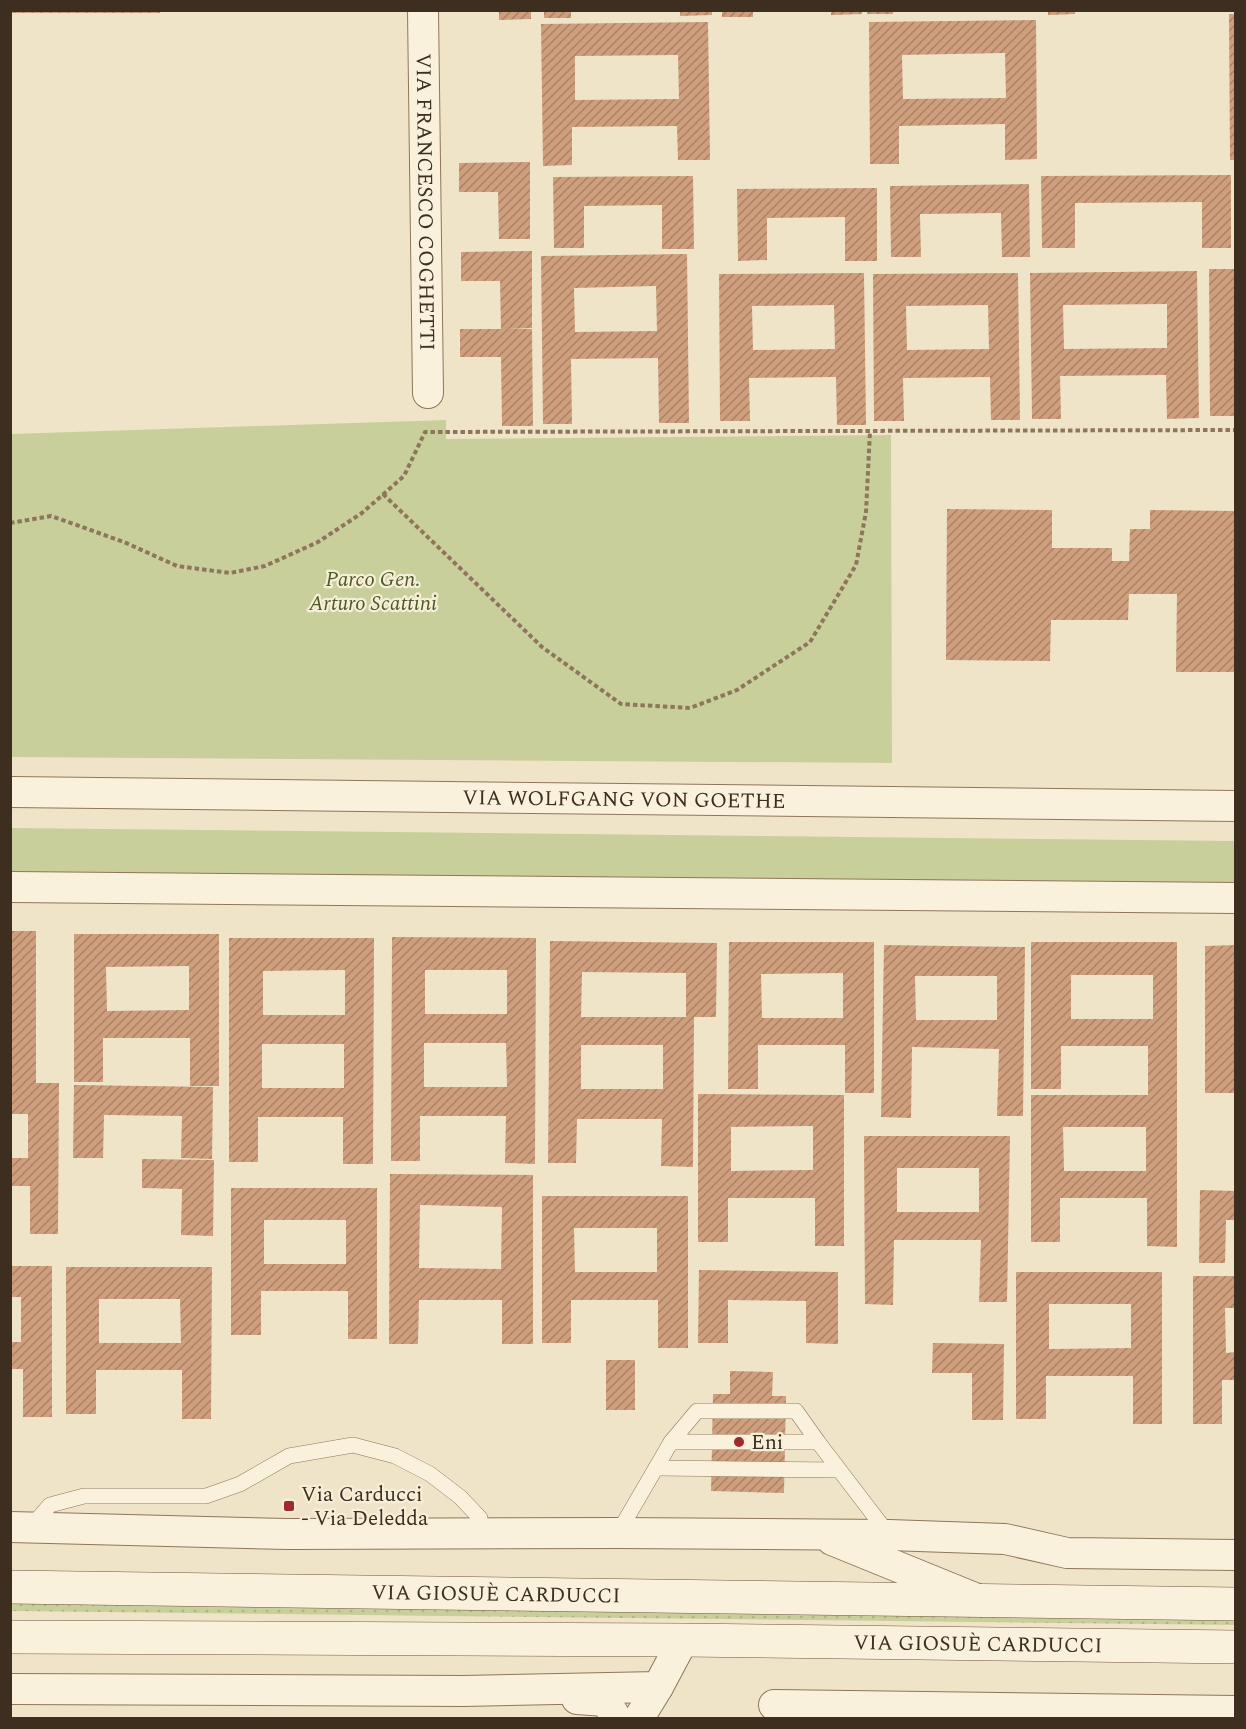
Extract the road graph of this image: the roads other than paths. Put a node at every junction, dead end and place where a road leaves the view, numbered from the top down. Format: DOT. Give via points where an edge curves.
graph roads {
  1 [pos="423,10"];
  2 [pos="428,393"];
  3 [pos="10,792"];
  4 [pos="1236,806"];
  5 [pos="10,887"];
  6 [pos="1236,898"];
  7 [pos="670,1442"];
  8 [pos="818,1442"];
  9 [pos="656,1468"];
  10 [pos="839,1470"];
  11 [pos="480,1518"];
  12 [pos="21,1527"];
  13 [pos="618,1533"];
  14 [pos="816,1534"];
  15 [pos="889,1535"];
  16 [pos="1236,1555"];
  17 [pos="10,1587"];
  18 [pos="981,1601"];
  19 [pos="1236,1604"];
  20 [pos="10,1637"];
  21 [pos="682,1640"];
  22 [pos="1236,1647"];
  23 [pos="658,1687"];
  24 [pos="10,1689"];
  25 [pos="463,1691"];
  26 [pos="774,1705"];
  27 [pos="1236,1711"];
  28 [pos="616,1719"];
  29 [pos="639,1719"];
  1 -- 2 [label="street, VIA FRANCESCO COGHETTI"];
  3 -- 4 [label="street, VIA WOLFGANG VON GOETHE"];
  5 -- 6 [label="street"];
  7 -- 8 [label="lane"];
  7 -- 8 [label="lane" via="697,1412 796,1411"];
  7 -- 9 [label="lane"];
  8 -- 10 [label="lane"];
  9 -- 10 [label="lane"];
  9 -- 13 [label="lane"];
  10 -- 15 [label="lane"];
  11 -- 12 [label="lane, VIA GIOSUÈ CARDUCCI" via="430,1474 395,1456 352,1445 289,1456 240,1484 206,1496 84,1496 50,1504"];
  12 -- 13 [label="street, VIA GIOSUÈ CARDUCCI" via="288,1534"];
  13 -- 14 [label="street, VIA GIOSUÈ CARDUCCI"];
  14 -- 15 [label="street, VIA GIOSUÈ CARDUCCI"];
  14 -- 18 [label="street, VIA GIOSUÈ CARDUCCI"];
  15 -- 16 [label="street, VIA GIOSUÈ CARDUCCI" via="1005,1539 1066,1553"];
  17 -- 18 [label="main road, VIA GIOSUÈ CARDUCCI"];
  18 -- 19 [label="main road, VIA GIOSUÈ CARDUCCI"];
  20 -- 21 [label="main road, VIA GIOSUÈ CARDUCCI"];
  21 -- 22 [label="main road, VIA GIOSUÈ CARDUCCI"];
  21 -- 23 [label="street"];
  23 -- 25 [label="street"];
  23 -- 29 [label="street"];
  24 -- 25 [label="street"];
  25 -- 28 [label="street" via="606,1701"];
  26 -- 27 [label="street"];
}
